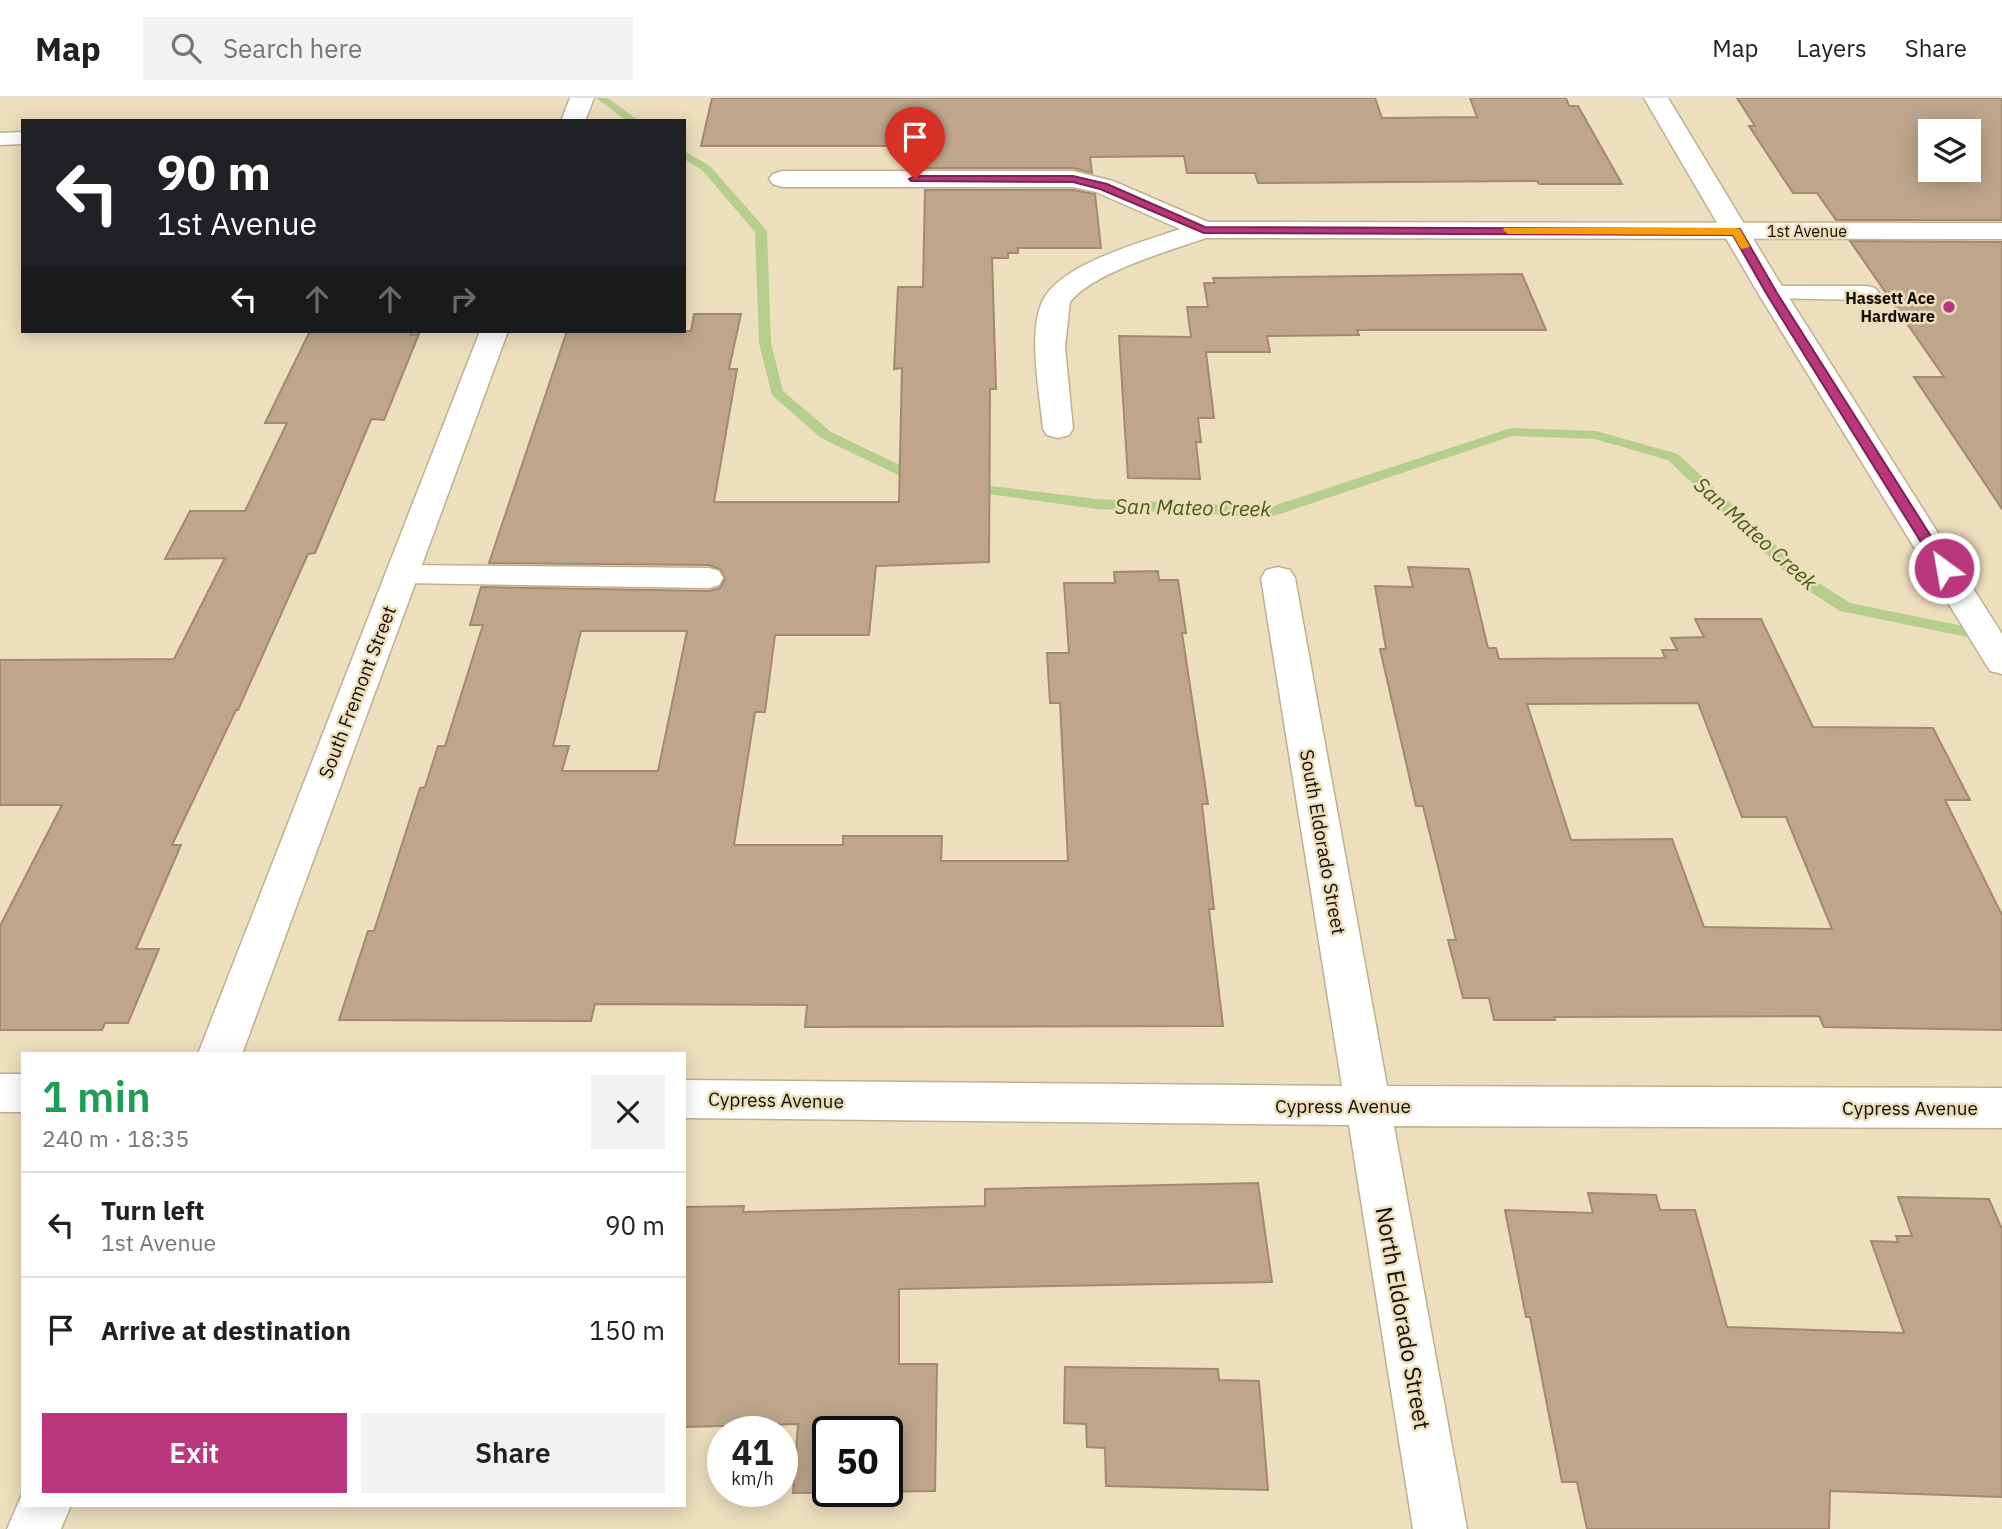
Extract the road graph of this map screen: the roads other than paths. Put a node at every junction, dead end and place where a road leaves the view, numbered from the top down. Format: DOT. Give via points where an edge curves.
graph roads {
  1 [pos="1656,98"];
  2 [pos="21,138"];
  3 [pos="0,139"];
  4 [pos="782,179"];
  5 [pos="1204,230"];
  6 [pos="2002,230"];
  7 [pos="1736,231"];
  8 [pos="1772,293"];
  9 [pos="1867,293"];
  10 [pos="493,333"];
  11 [pos="1058,429"];
  12 [pos="401,574"];
  13 [pos="709,578"];
  14 [pos="1278,578"];
  15 [pos="2002,662"];
  16 [pos="221,1052"];
  17 [pos="0,1093"];
  18 [pos="21,1093"];
  19 [pos="686,1099"];
  20 [pos="1368,1106"];
  21 [pos="2002,1108"];
  22 [pos="43,1507"];
  23 [pos="34,1529"];
  24 [pos="1440,1529"];
  1 -- 7 [label="street"];
  2 -- 3 [label="lane"];
  4 -- 5 [label="street, 1st Avenue" via="1073,179 1104,186"];
  5 -- 7 [label="street, 1st Avenue"];
  5 -- 11 [label="street" via="1099,270 1057,299 1051,330"];
  6 -- 7 [label="street, 1st Avenue"];
  7 -- 8 [label="street"];
  8 -- 9 [label="lane"];
  8 -- 15 [label="street"];
  10 -- 12 [label="street, South Fremont Street"];
  12 -- 13 [label="lane"];
  12 -- 16 [label="street, South Fremont Street"];
  14 -- 20 [label="street, South Eldorado Street"];
  17 -- 18 [label="street"];
  19 -- 20 [label="street, Cypress Avenue"];
  20 -- 21 [label="street, Cypress Avenue"];
  20 -- 24 [label="street, North Eldorado Street"];
  22 -- 23 [label="street"];
}
